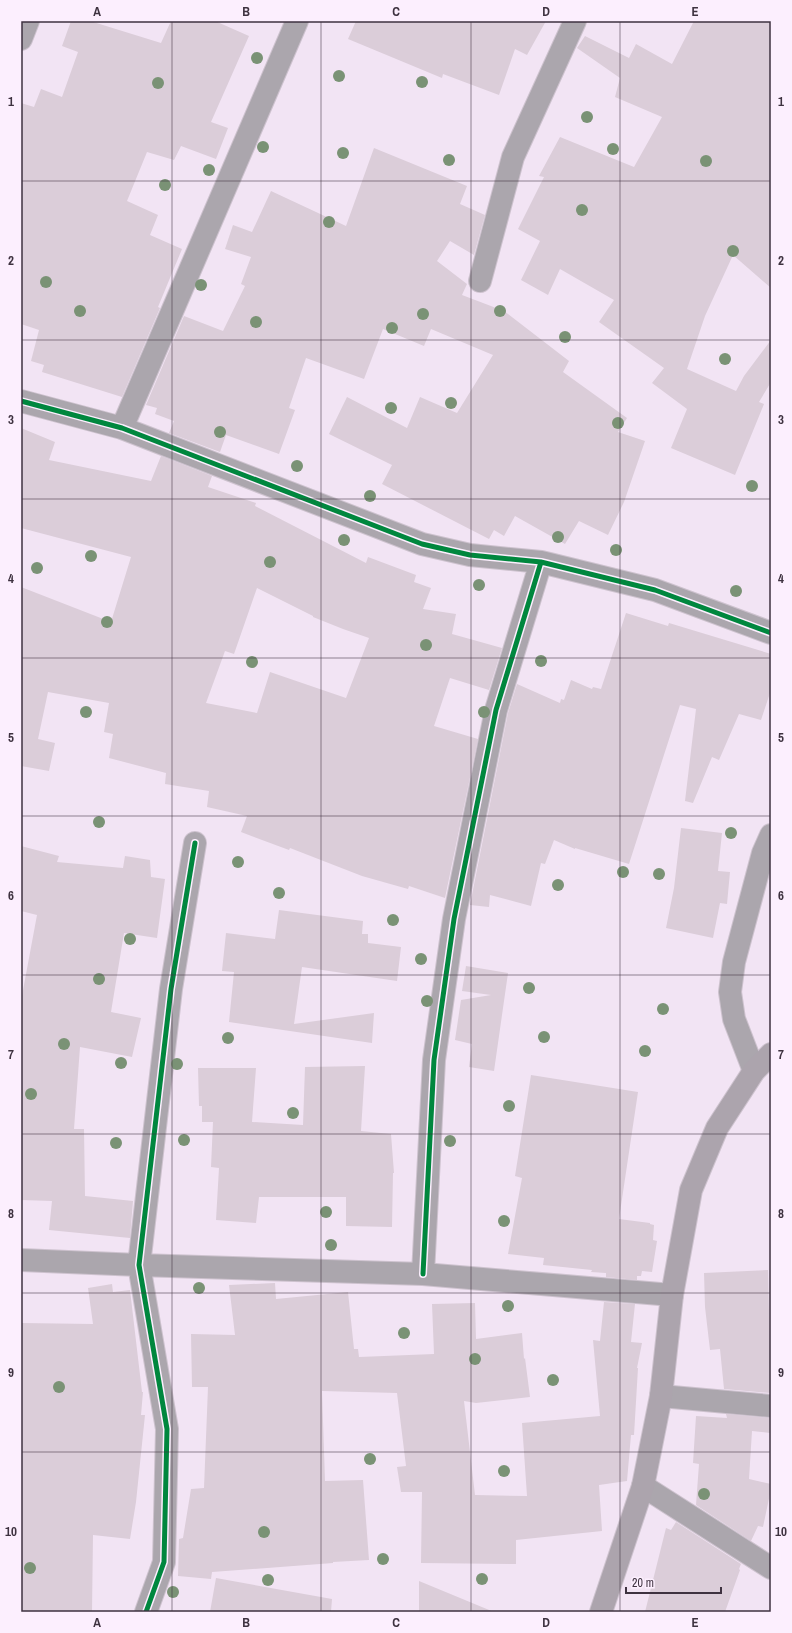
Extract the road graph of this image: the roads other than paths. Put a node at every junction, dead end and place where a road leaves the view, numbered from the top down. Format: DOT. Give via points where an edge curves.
graph roads {
  1 [pos="28,21"];
  2 [pos="297,21"];
  3 [pos="575,21"];
  4 [pos="21,39"];
  5 [pos="480,281"];
  6 [pos="21,401"];
  7 [pos="122,428"];
  8 [pos="541,562"];
  9 [pos="771,633"];
  10 [pos="771,835"];
  11 [pos="194,844"];
  12 [pos="771,1054"];
  13 [pos="754,1071"];
  14 [pos="21,1260"];
  15 [pos="139,1266"];
  16 [pos="423,1274"];
  17 [pos="672,1295"];
  18 [pos="661,1396"];
  19 [pos="771,1406"];
  20 [pos="643,1486"];
  21 [pos="771,1568"];
  22 [pos="146,1612"];
  23 [pos="602,1612"];
  1 -- 4 [label="street"];
  2 -- 7 [label="street"];
  3 -- 5 [label="street" via="514,157"];
  6 -- 7 [label="street"];
  7 -- 8 [label="street" via="422,544 470,555"];
  8 -- 9 [label="street" via="655,590"];
  8 -- 16 [label="street" via="496,710 454,919 434,1060"];
  10 -- 13 [label="street" via="763,853 734,962 730,992 734,1019"];
  11 -- 15 [label="street" via="172,989"];
  12 -- 13 [label="main road"];
  13 -- 17 [label="main road" via="717,1128 691,1190"];
  14 -- 15 [label="street"];
  15 -- 16 [label="street"];
  15 -- 22 [label="street" via="167,1429 164,1562"];
  16 -- 17 [label="street"];
  17 -- 18 [label="main road"];
  18 -- 19 [label="street"];
  18 -- 20 [label="main road"];
  20 -- 21 [label="street"];
  20 -- 23 [label="main road"];
}
